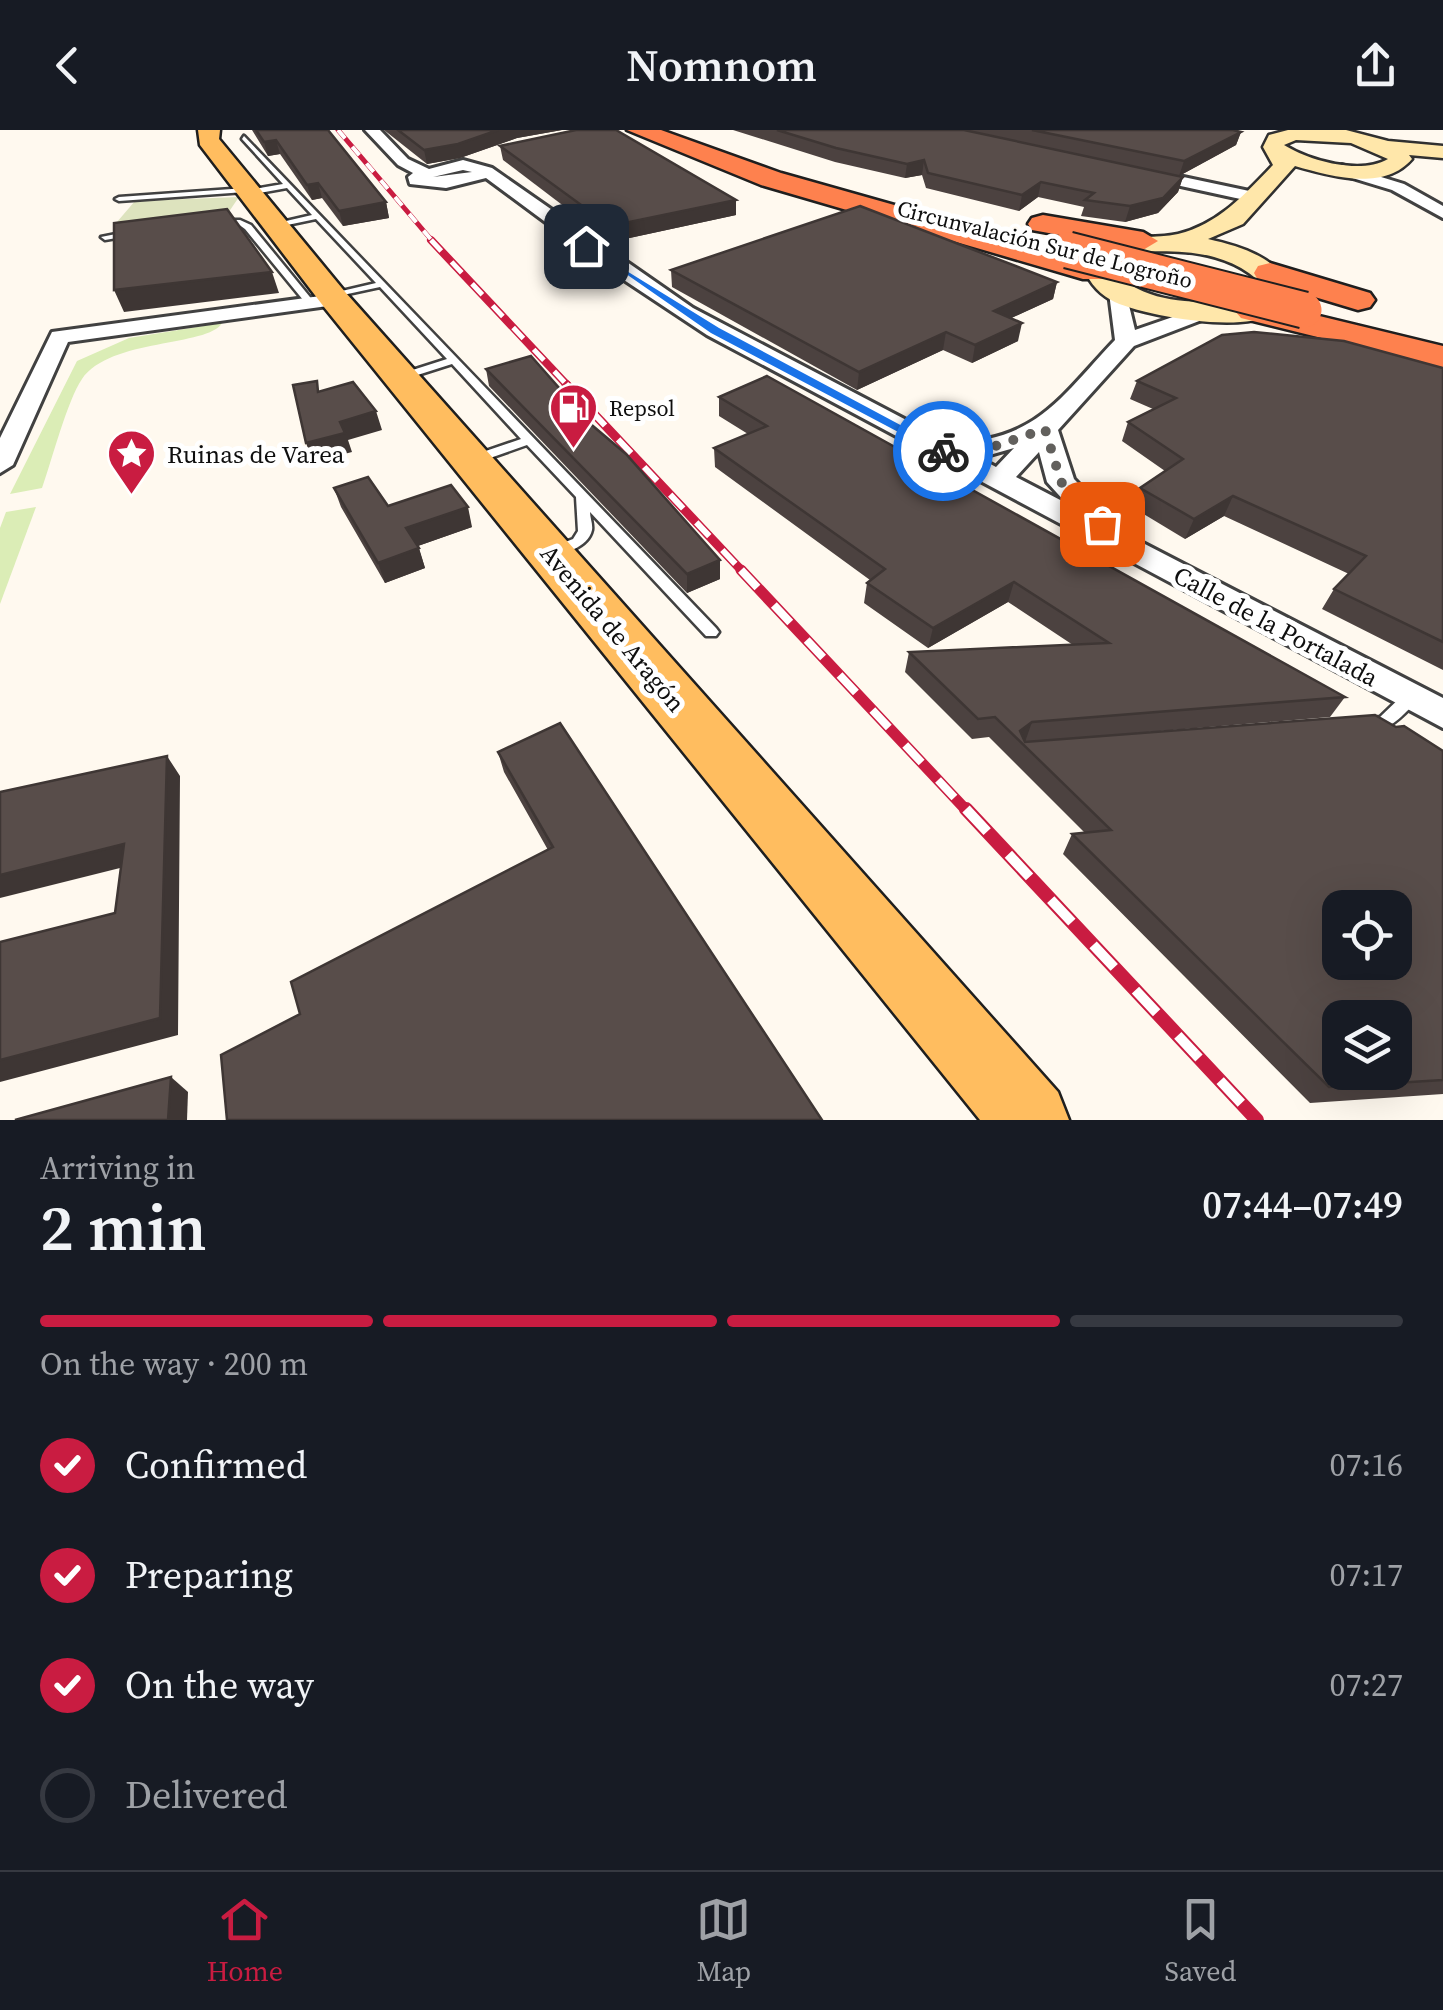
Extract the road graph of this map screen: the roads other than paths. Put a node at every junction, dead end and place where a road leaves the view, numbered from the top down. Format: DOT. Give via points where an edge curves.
graph roads {
  1 [pos="372,130"];
  2 [pos="639,130"];
  3 [pos="650,130"];
  4 [pos="678,130"];
  5 [pos="692,130"];
  6 [pos="1328,130"];
  7 [pos="227,134"];
  8 [pos="1301,134"];
  9 [pos="1346,134"];
  10 [pos="1268,140"];
  11 [pos="496,151"];
  12 [pos="1443,155"];
  13 [pos="1394,165"];
  14 [pos="481,169"];
  15 [pos="1337,169"];
  16 [pos="1132,171"];
  17 [pos="1273,178"];
  18 [pos="1254,196"];
  19 [pos="119,199"];
  20 [pos="962,204"];
  21 [pos="265,206"];
  22 [pos="1443,213"];
  23 [pos="1014,218"];
  24 [pos="1234,219"];
  25 [pos="140,232"];
  26 [pos="105,237"];
  27 [pos="1180,242"];
  28 [pos="1102,258"];
  29 [pos="382,284"];
  30 [pos="1262,297"];
  31 [pos="326,300"];
  32 [pos="1390,308"];
  33 [pos="1443,334"];
  34 [pos="1126,340"];
  35 [pos="1443,346"];
  36 [pos="1443,357"];
  37 [pos="454,360"];
  38 [pos="1443,368"];
  39 [pos="400,377"];
  40 [pos="1045,429"];
  41 [pos="529,440"];
  42 [pos="939,450"];
  43 [pos="471,461"];
  44 [pos="0,465"];
  45 [pos="999,480"];
  46 [pos="582,496"];
  47 [pos="1126,547"];
  48 [pos="550,553"];
  49 [pos="711,632"];
  50 [pos="1411,697"];
  51 [pos="1443,714"];
  52 [pos="1344,726"];
  53 [pos="1443,733"];
  54 [pos="1030,1120"];
  1 -- 14 [label="street" via="423,172"];
  2 -- 28 [label="highway" via="772,179"];
  3 -- 28 [label="highway, Circunvalación Sur de Logroño" via="797,178"];
  4 -- 28 [label="highway, Circunvalación Sur de Logroño"];
  5 -- 20 [label="highway"];
  6 -- 8 [label="street"];
  7 -- 21 [label="main road, Avenida de Aragón" via="208,140"];
  8 -- 9 [label="main road"];
  8 -- 10 [label="main road"];
  9 -- 13 [label="main road"];
  10 -- 15 [label="main road"];
  10 -- 17 [label="main road" via="1284,166"];
  11 -- 14 [label="street" via="480,156"];
  12 -- 13 [label="main road"];
  13 -- 15 [label="main road"];
  13 -- 22 [label="street"];
  14 -- 42 [label="street, Calle de la Portalada" via="658,297"];
  15 -- 17 [label="main road"];
  16 -- 18 [label="street"];
  17 -- 18 [label="main road"];
  18 -- 24 [label="main road"];
  19 -- 21 [label="lane"];
  21 -- 29 [label="lane"];
  21 -- 31 [label="main road, Avenida de Aragón"];
  21 -- 31 [label="lane" via="228,221 248,227"];
  23 -- 28 [label="highway" via="1096,237"];
  24 -- 27 [label="main road"];
  24 -- 30 [label="main road"];
  25 -- 26 [label="lane"];
  27 -- 28 [label="main road"];
  27 -- 30 [label="main road"];
  28 -- 30 [label="highway, Circunvalación Sur de Logroño, bridge"];
  28 -- 30 [label="main road" via="1153,305"];
  28 -- 34 [label="street"];
  29 -- 31 [label="lane"];
  29 -- 37 [label="lane"];
  30 -- 32 [label="highway"];
  30 -- 33 [label="highway, Circunvalación Sur de Logroño"];
  30 -- 34 [label="street"];
  30 -- 35 [label="highway, Circunvalación Sur de Logroño"];
  30 -- 36 [label="highway"];
  30 -- 38 [label="street"];
  31 -- 39 [label="main road, Avenida de Aragón"];
  31 -- 44 [label="street" via="60,337"];
  34 -- 40 [label="street"];
  37 -- 39 [label="lane"];
  37 -- 41 [label="lane"];
  39 -- 43 [label="main road, Avenida de Aragón"];
  40 -- 42 [label="street" via="984,450"];
  40 -- 45 [label="street"];
  40 -- 47 [label="street" via="1061,482"];
  41 -- 43 [label="lane"];
  41 -- 46 [label="lane"];
  42 -- 45 [label="street, Calle de la Portalada"];
  43 -- 48 [label="main road, Avenida de Aragón"];
  45 -- 47 [label="street, Calle de la Portalada"];
  46 -- 48 [label="lane" via="586,531 578,542"];
  46 -- 49 [label="lane"];
  47 -- 50 [label="street, Calle de la Portalada"];
  48 -- 54 [label="main road, Avenida de Aragón"];
  50 -- 51 [label="street, Calle de la Portalada"];
  50 -- 52 [label="lane" via="1384,723"];
  50 -- 53 [label="street"];
}
